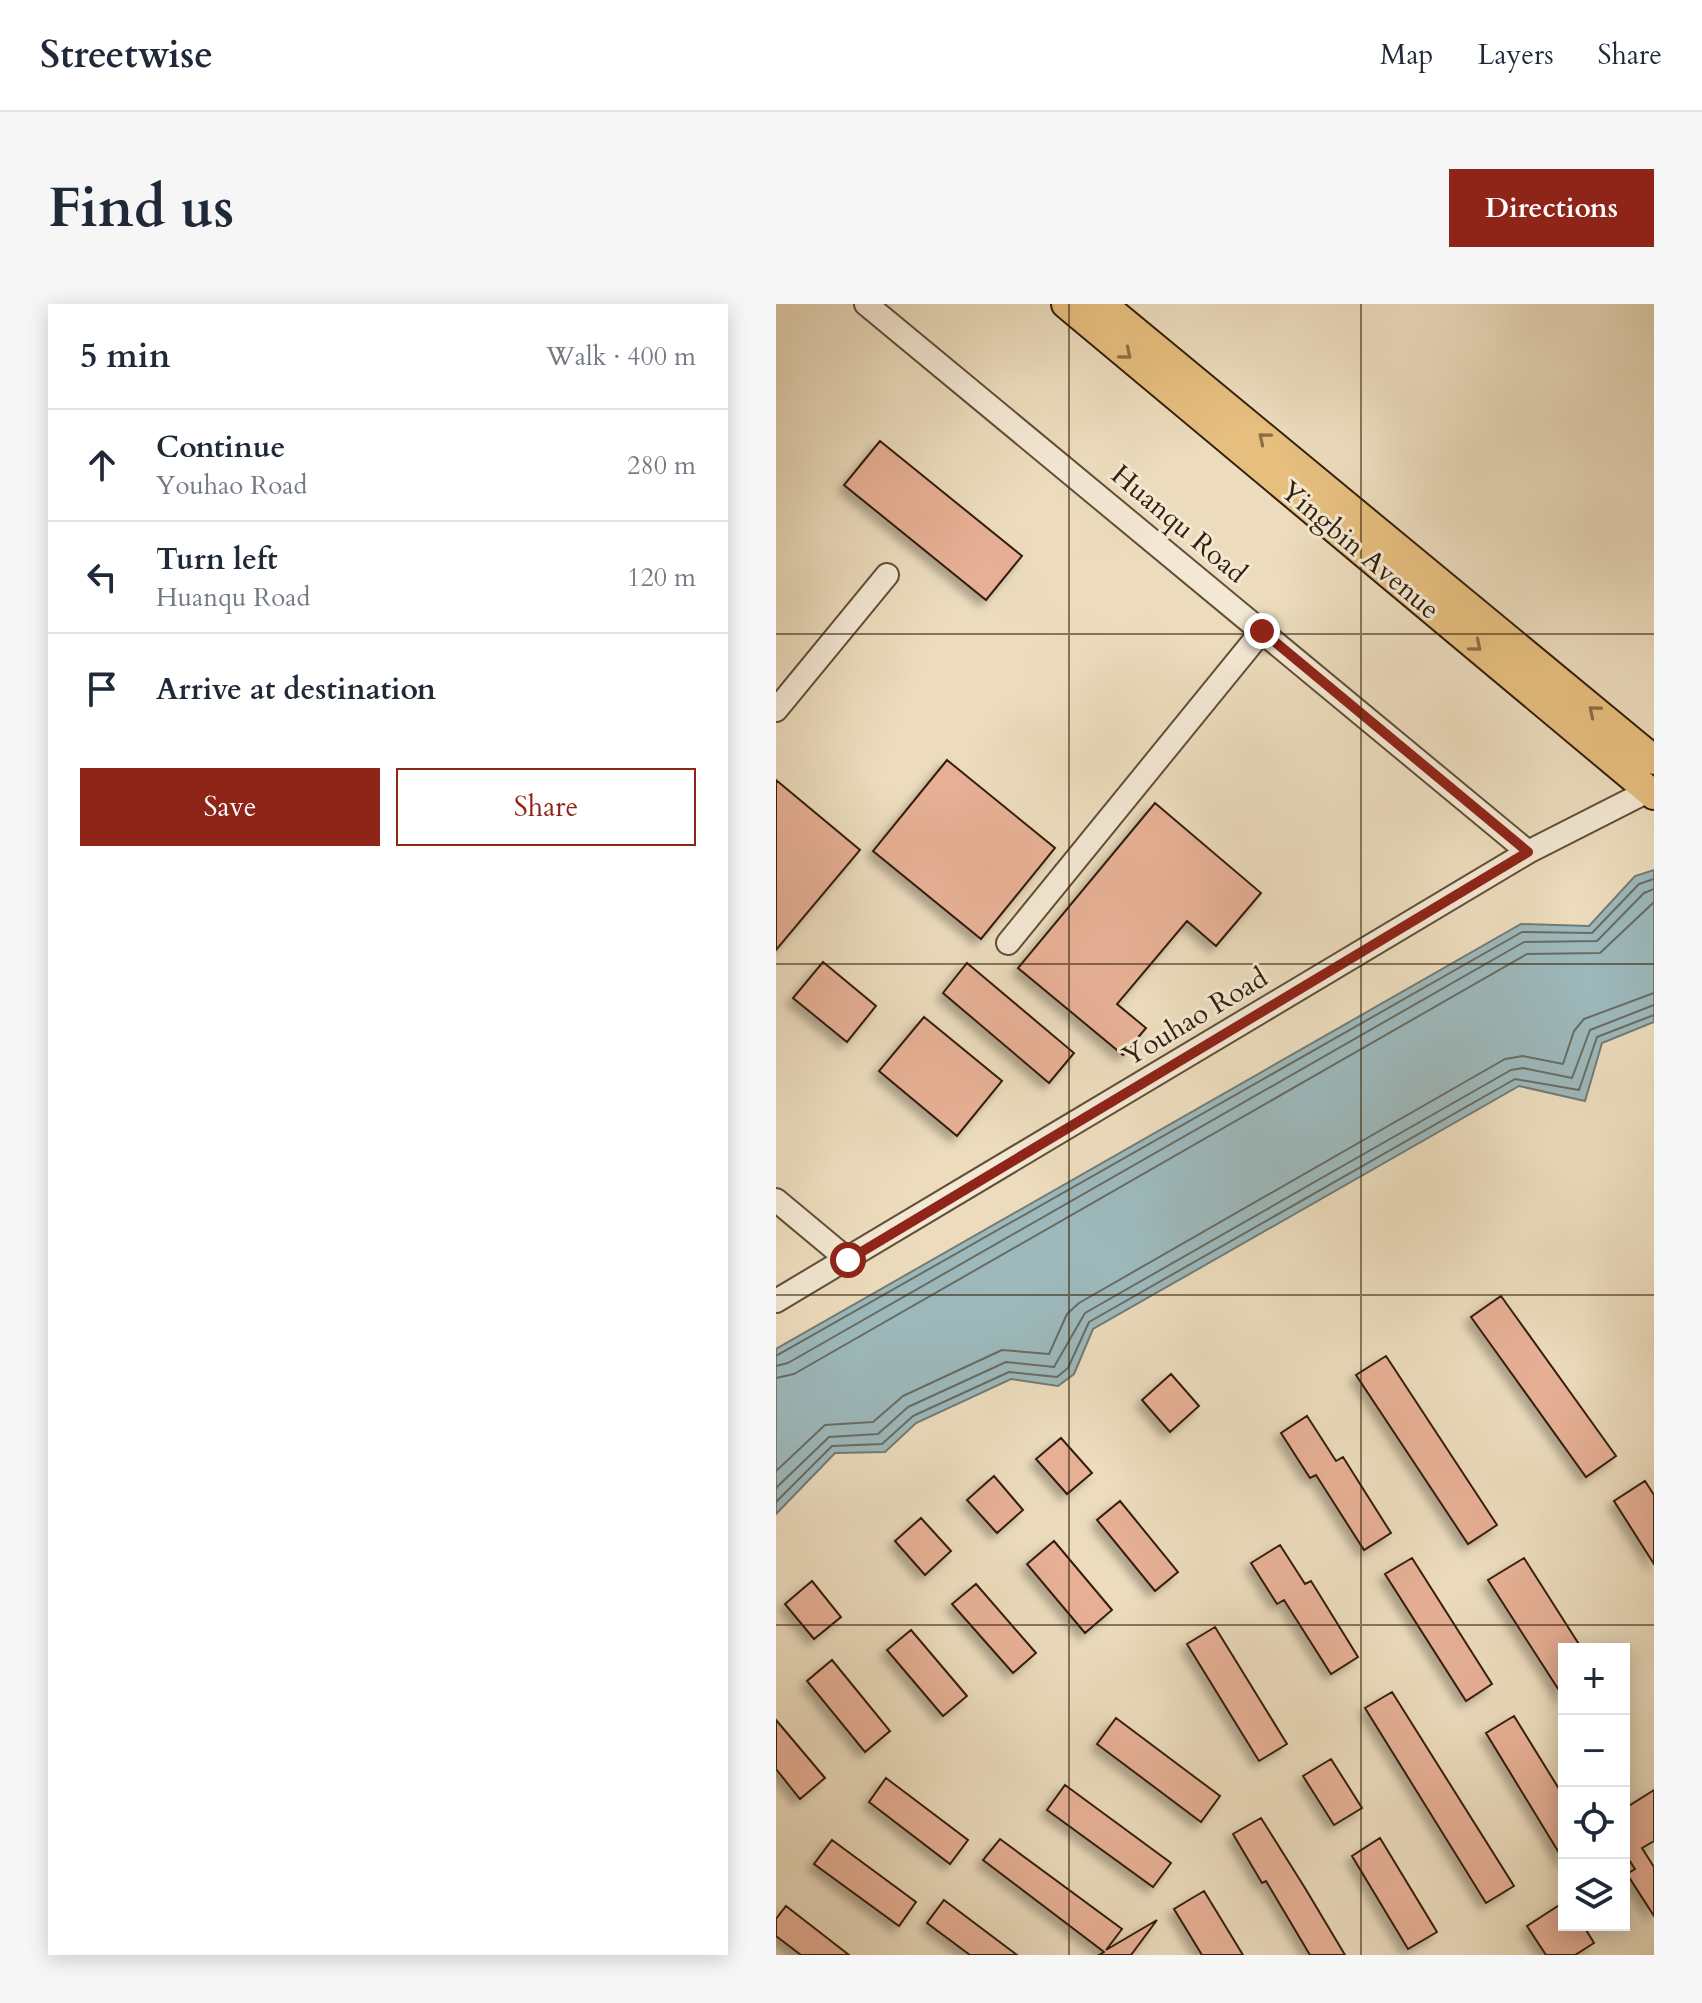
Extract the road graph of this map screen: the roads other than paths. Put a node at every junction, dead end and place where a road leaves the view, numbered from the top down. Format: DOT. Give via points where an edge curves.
graph roads {
  1 [pos="866,304"];
  2 [pos="1066,304"];
  3 [pos="1102,304"];
  4 [pos="887,575"];
  5 [pos="1262,631"];
  6 [pos="776,710"];
  7 [pos="1654,760"];
  8 [pos="1652,787"];
  9 [pos="1528,852"];
  10 [pos="1008,943"];
  11 [pos="776,1200"];
  12 [pos="848,1260"];
  13 [pos="776,1301"];
  1 -- 5 [label="street, Huanqu Road"];
  2 -- 8 [label="main road, Yingbin Avenue, one-way"];
  7 -- 3 [label="main road, Yingbin Avenue, one-way"];
  4 -- 6 [label="street"];
  5 -- 9 [label="street, Huanqu Road"];
  5 -- 10 [label="street"];
  8 -- 9 [label="street, Youhao Road"];
  9 -- 12 [label="street, Youhao Road"];
  11 -- 12 [label="street"];
  12 -- 13 [label="street, Youhao Road"];
}
